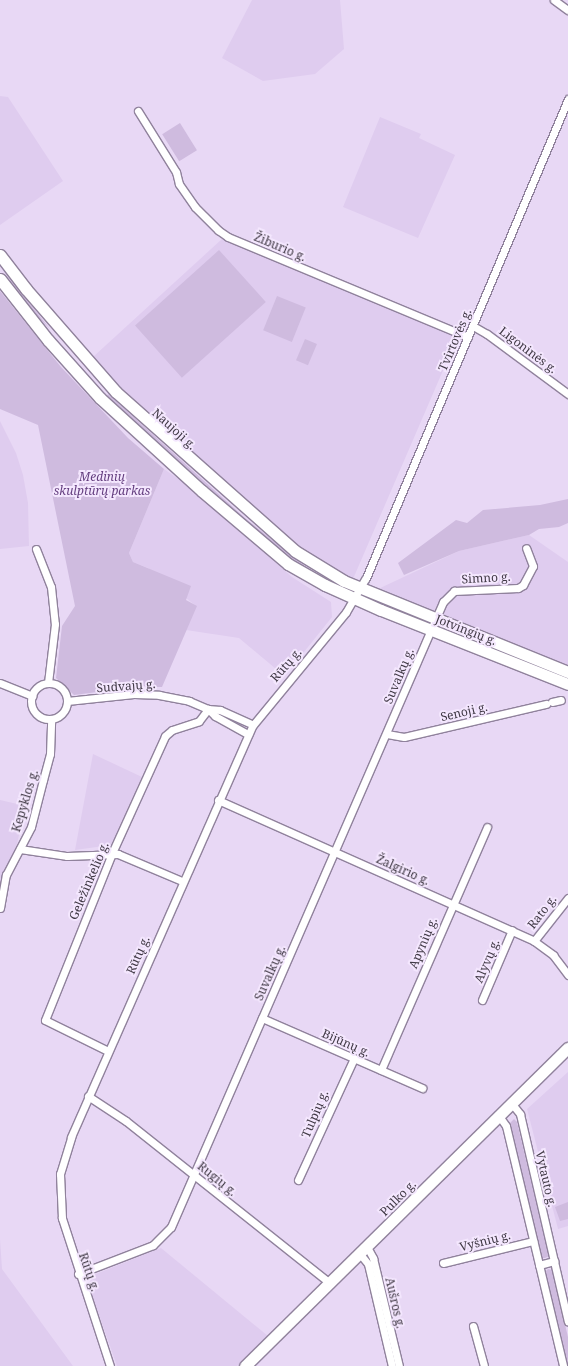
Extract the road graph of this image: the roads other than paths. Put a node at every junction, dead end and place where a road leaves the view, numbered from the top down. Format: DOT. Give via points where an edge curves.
graph roads {
  1 [pos="554,0"];
  2 [pos="568,10"];
  3 [pos="568,99"];
  4 [pos="138,111"];
  5 [pos="0,255"];
  6 [pos="0,279"];
  7 [pos="473,326"];
  8 [pos="468,337"];
  9 [pos="94,369"];
  10 [pos="82,379"];
  11 [pos="568,394"];
  12 [pos="526,548"];
  13 [pos="36,549"];
  14 [pos="361,589"];
  15 [pos="356,599"];
  16 [pos="433,625"];
  17 [pos="568,672"];
  18 [pos="0,683"];
  19 [pos="48,683"];
  20 [pos="568,684"];
  21 [pos="32,696"];
  22 [pos="561,700"];
  23 [pos="67,701"];
  24 [pos="208,709"];
  25 [pos="51,719"];
  26 [pos="253,725"];
  27 [pos="248,734"];
  28 [pos="387,734"];
  29 [pos="218,800"];
  30 [pos="487,827"];
  31 [pos="20,849"];
  32 [pos="334,852"];
  33 [pos="112,853"];
  34 [pos="182,881"];
  35 [pos="568,898"];
  36 [pos="452,903"];
  37 [pos="0,908"];
  38 [pos="512,930"];
  39 [pos="534,941"];
  40 [pos="568,974"];
  41 [pos="482,1000"];
  42 [pos="262,1018"];
  43 [pos="568,1048"];
  44 [pos="108,1051"];
  45 [pos="354,1058"];
  46 [pos="381,1070"];
  47 [pos="422,1088"];
  48 [pos="88,1096"];
  49 [pos="512,1104"];
  50 [pos="499,1116"];
  51 [pos="193,1173"];
  52 [pos="298,1180"];
  53 [pos="533,1241"];
  54 [pos="363,1250"];
  55 [pos="554,1262"];
  56 [pos="443,1263"];
  57 [pos="539,1265"];
  58 [pos="78,1274"];
  59 [pos="330,1283"];
  60 [pos="568,1322"];
  61 [pos="474,1326"];
  62 [pos="110,1366"];
  63 [pos="245,1366"];
  64 [pos="392,1366"];
  65 [pos="399,1366"];
  66 [pos="484,1366"];
  67 [pos="563,1366"];
  1 -- 2 [label="street"];
  3 -- 7 [label="street, Tvirtovės g."];
  4 -- 8 [label="street, Žiburio g." via="195,207 228,237"];
  5 -- 9 [label="main road, Naujoji g."];
  6 -- 10 [label="main road"];
  7 -- 8 [label="street, Tvirtovės g."];
  7 -- 11 [label="street, Ligoninės g."];
  8 -- 14 [label="street, Tvirtovės g."];
  9 -- 10 [label="main road"];
  9 -- 14 [label="main road, Naujoji g." via="148,424 283,542 332,575"];
  10 -- 15 [label="main road" via="135,431 268,548 306,575"];
  12 -- 16 [label="street, Simno g." via="533,566 523,585 518,588 454,591 442,602"];
  13 -- 19 [label="street" via="51,587 55,624"];
  14 -- 15 [label="street, Rūtų g."];
  14 -- 16 [label="main road, Jotvingių g."];
  15 -- 16 [label="main road, Jotvingių g."];
  15 -- 26 [label="street, Rūtų g."];
  16 -- 17 [label="main road, Jotvingių g."];
  16 -- 20 [label="main road, Jotvingių g."];
  16 -- 28 [label="street, Suvalkų g."];
  18 -- 21 [label="street"];
  19 -- 21 [label="street" via="36,688"];
  19 -- 23 [label="street" via="61,688"];
  21 -- 25 [label="street" via="33,711 41,718"];
  22 -- 28 [label="street, Senoji g." via="404,737"];
  23 -- 24 [label="street, Sudvajų g." via="146,694 181,699"];
  23 -- 25 [label="street" via="64,711"];
  24 -- 26 [label="street, Sudvajų g." via="220,710"];
  24 -- 27 [label="street, Sudvajų g." via="215,716"];
  24 -- 33 [label="street, Geležinkelio g." via="199,721 172,730 165,736"];
  25 -- 31 [label="street, Kepyklos g." via="50,754 30,827"];
  26 -- 27 [label="street, Rūtų g."];
  27 -- 29 [label="street, Rūtų g."];
  28 -- 32 [label="street, Suvalkų g."];
  29 -- 32 [label="street, Žalgirio g."];
  29 -- 34 [label="street, Rūtų g."];
  30 -- 36 [label="street, Apynių g."];
  31 -- 33 [label="street" via="67,856"];
  31 -- 37 [label="street, Kepyklos g." via="6,875"];
  32 -- 36 [label="street, Žalgirio g."];
  32 -- 42 [label="street, Suvalkų g."];
  33 -- 34 [label="street" via="125,855"];
  33 -- 44 [label="street, Geležinkelio g." via="45,1020"];
  34 -- 44 [label="street, Rūtų g."];
  35 -- 39 [label="street, Rato g."];
  36 -- 38 [label="street, Žalgirio g."];
  36 -- 46 [label="street, Apynių g."];
  38 -- 39 [label="street, Žalgirio g."];
  38 -- 41 [label="street, Alyvų g."];
  39 -- 40 [label="street, Žalgirio g." via="553,955"];
  42 -- 45 [label="street, Bijūnų g."];
  42 -- 51 [label="street, Suvalkų g."];
  43 -- 49 [label="main road, Pulko g."];
  44 -- 48 [label="street, Rūtų g."];
  45 -- 46 [label="street, Bijūnų g."];
  45 -- 52 [label="street, Tulpių g."];
  46 -- 47 [label="street, Bijūnų g."];
  48 -- 51 [label="street, Rugių g." via="126,1121"];
  48 -- 58 [label="street, Rūtų g." via="66,1150 59,1187 62,1218"];
  49 -- 50 [label="main road, Pulko g."];
  49 -- 55 [label="street, Vytauto g." via="520,1114"];
  50 -- 53 [label="street" via="506,1126"];
  50 -- 54 [label="main road, Pulko g."];
  51 -- 58 [label="street, Suvalkų g." via="171,1227 160,1240 142,1250"];
  51 -- 59 [label="street, Rugių g."];
  53 -- 56 [label="street, Vyšnių g."];
  53 -- 57 [label="street"];
  54 -- 59 [label="main road, Pulko g."];
  54 -- 64 [label="street, Aušros g."];
  54 -- 65 [label="street, Aušros g." via="374,1258"];
  55 -- 57 [label="street"];
  55 -- 60 [label="street, Vytauto g."];
  57 -- 67 [label="street"];
  58 -- 62 [label="street, Rūtų g."];
  59 -- 63 [label="main road, Pulko g."];
  61 -- 66 [label="street"];
}
